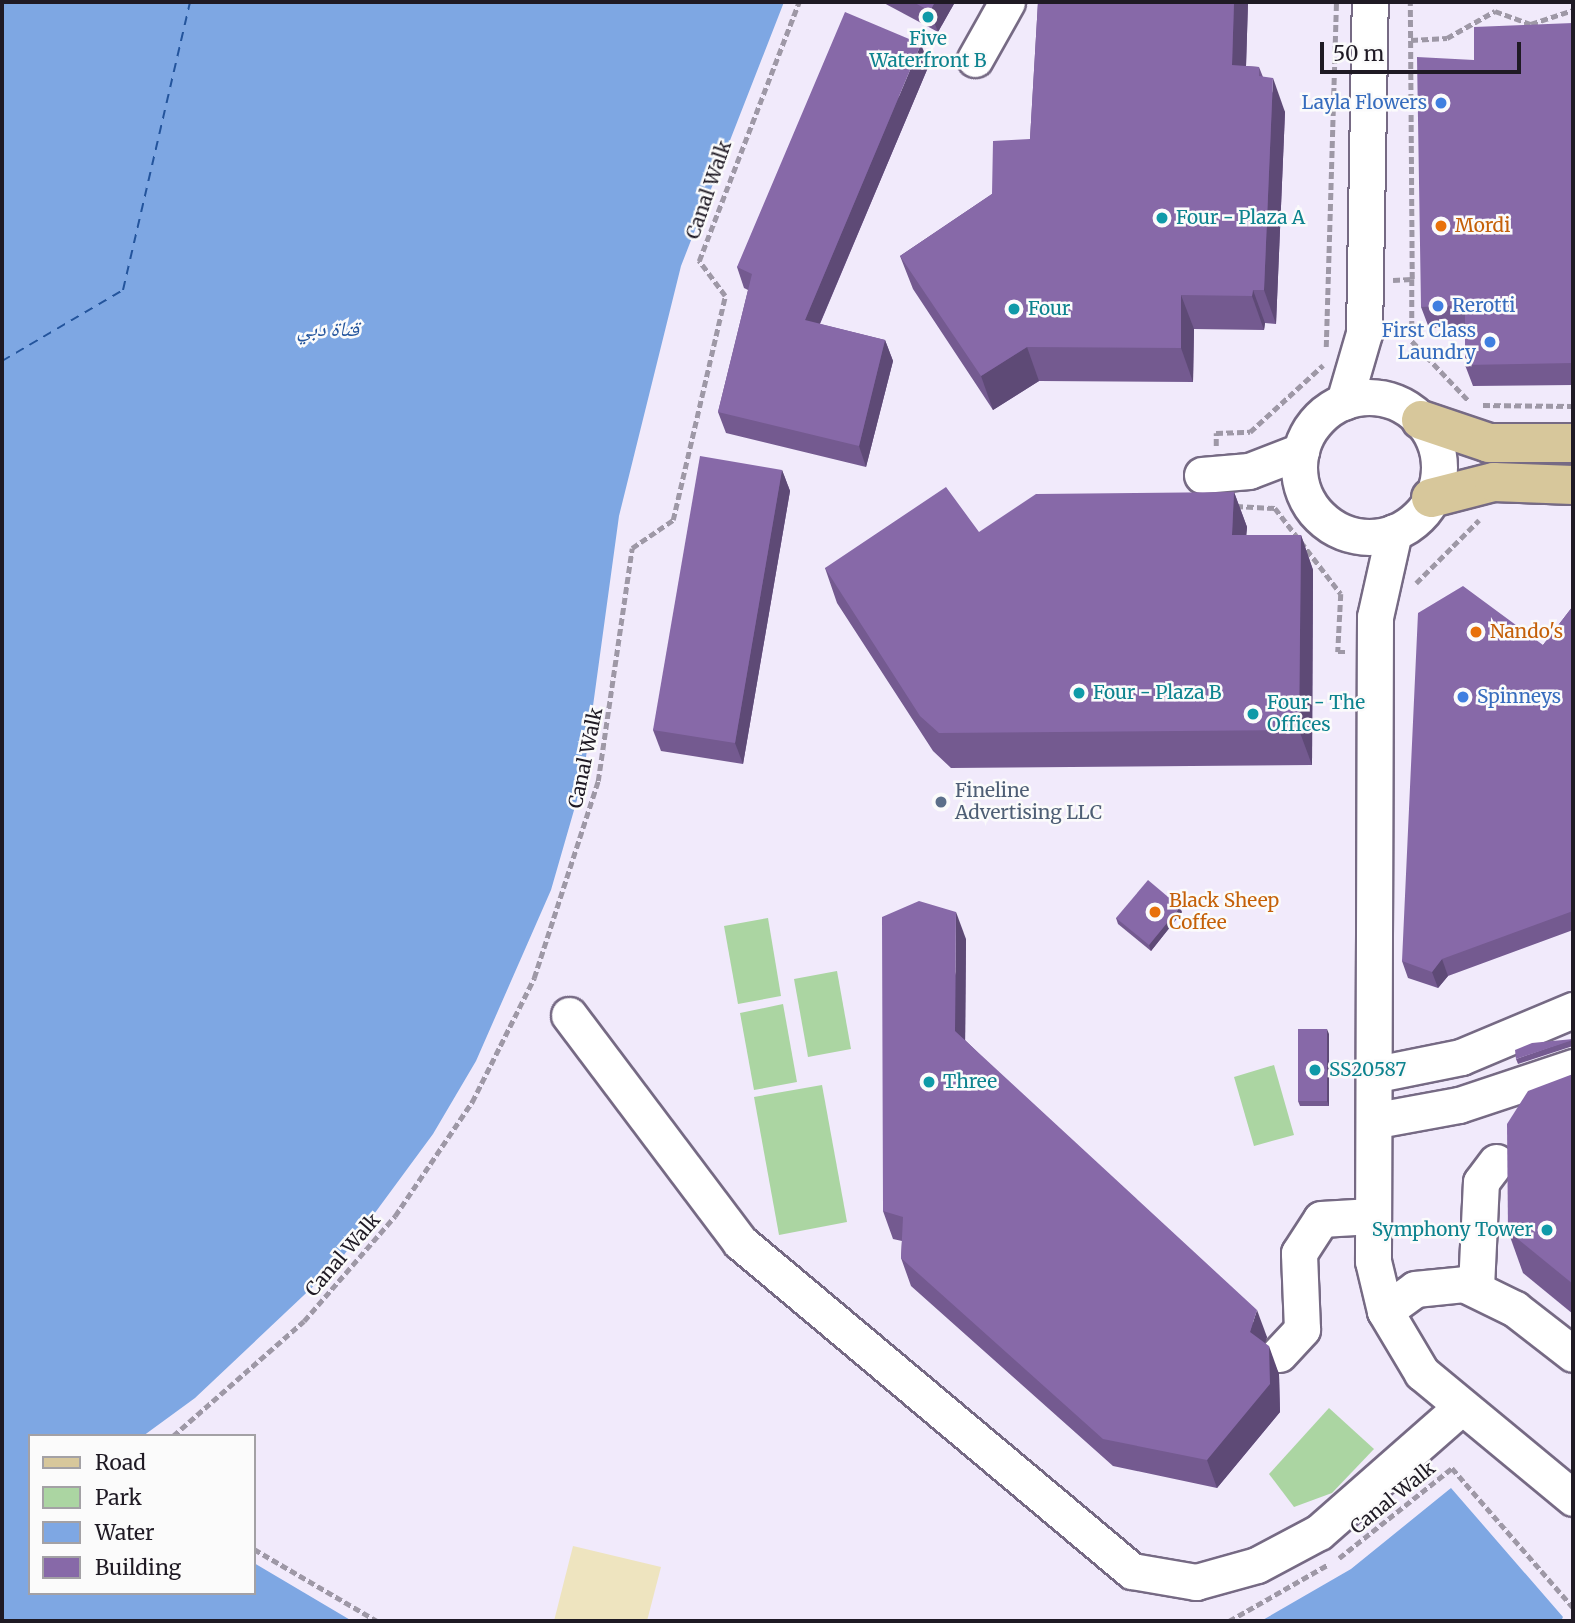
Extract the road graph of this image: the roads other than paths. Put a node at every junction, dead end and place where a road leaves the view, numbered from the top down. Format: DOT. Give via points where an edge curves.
graph roads {
  1 [pos="1007,2"];
  2 [pos="1370,2"];
  3 [pos="975,59"];
  4 [pos="1364,333"];
  5 [pos="1386,399"];
  6 [pos="1344,402"];
  7 [pos="1421,420"];
  8 [pos="1573,443"];
  9 [pos="1301,467"];
  10 [pos="1222,473"];
  11 [pos="1573,485"];
  12 [pos="1431,498"];
  13 [pos="1394,532"];
  14 [pos="1351,534"];
  15 [pos="1375,617"];
  16 [pos="1573,1010"];
  17 [pos="569,1015"];
  18 [pos="1489,1048"];
  19 [pos="1573,1067"];
  20 [pos="1377,1074"];
  21 [pos="1499,1092"];
  22 [pos="1377,1120"];
  23 [pos="1501,1166"];
  24 [pos="1372,1216"];
  25 [pos="1373,1261"];
  26 [pos="1427,1285"];
  27 [pos="1480,1289"];
  28 [pos="1385,1311"];
  29 [pos="1279,1354"];
  30 [pos="1573,1354"];
  31 [pos="1459,1409"];
  32 [pos="1573,1498"];
  1 -- 3 [label="street"];
  2 -- 4 [label="street"];
  4 -- 5 [label="street"];
  4 -- 6 [label="street"];
  5 -- 6 [label="street"];
  5 -- 7 [label="street"];
  6 -- 9 [label="street" via="1317,421"];
  7 -- 8 [label="main road" via="1489,443"];
  7 -- 12 [label="street" via="1438,458"];
  9 -- 10 [label="street"];
  9 -- 14 [label="street" via="1317,513"];
  11 -- 12 [label="main road" via="1494,482"];
  12 -- 13 [label="street"];
  13 -- 14 [label="street"];
  13 -- 15 [label="street"];
  14 -- 15 [label="street"];
  15 -- 20 [label="street"];
  16 -- 18 [label="street"];
  17 -- 31 [label="street" via="740,1242 1132,1571 1196,1582 1257,1565 1319,1532"];
  18 -- 20 [label="street"];
  18 -- 21 [label="street" via="1478,1056 1477,1080"];
  19 -- 21 [label="street"];
  20 -- 22 [label="street"];
  21 -- 22 [label="street"];
  22 -- 24 [label="street"];
  23 -- 27 [label="street" via="1494,1186"];
  24 -- 25 [label="street"];
  24 -- 29 [label="street" via="1321,1219 1299,1253 1301,1329"];
  25 -- 26 [label="street"];
  25 -- 28 [label="street"];
  26 -- 27 [label="street"];
  26 -- 28 [label="street"];
  27 -- 30 [label="street"];
  28 -- 31 [label="street" via="1422,1373"];
  31 -- 32 [label="street"];
}
